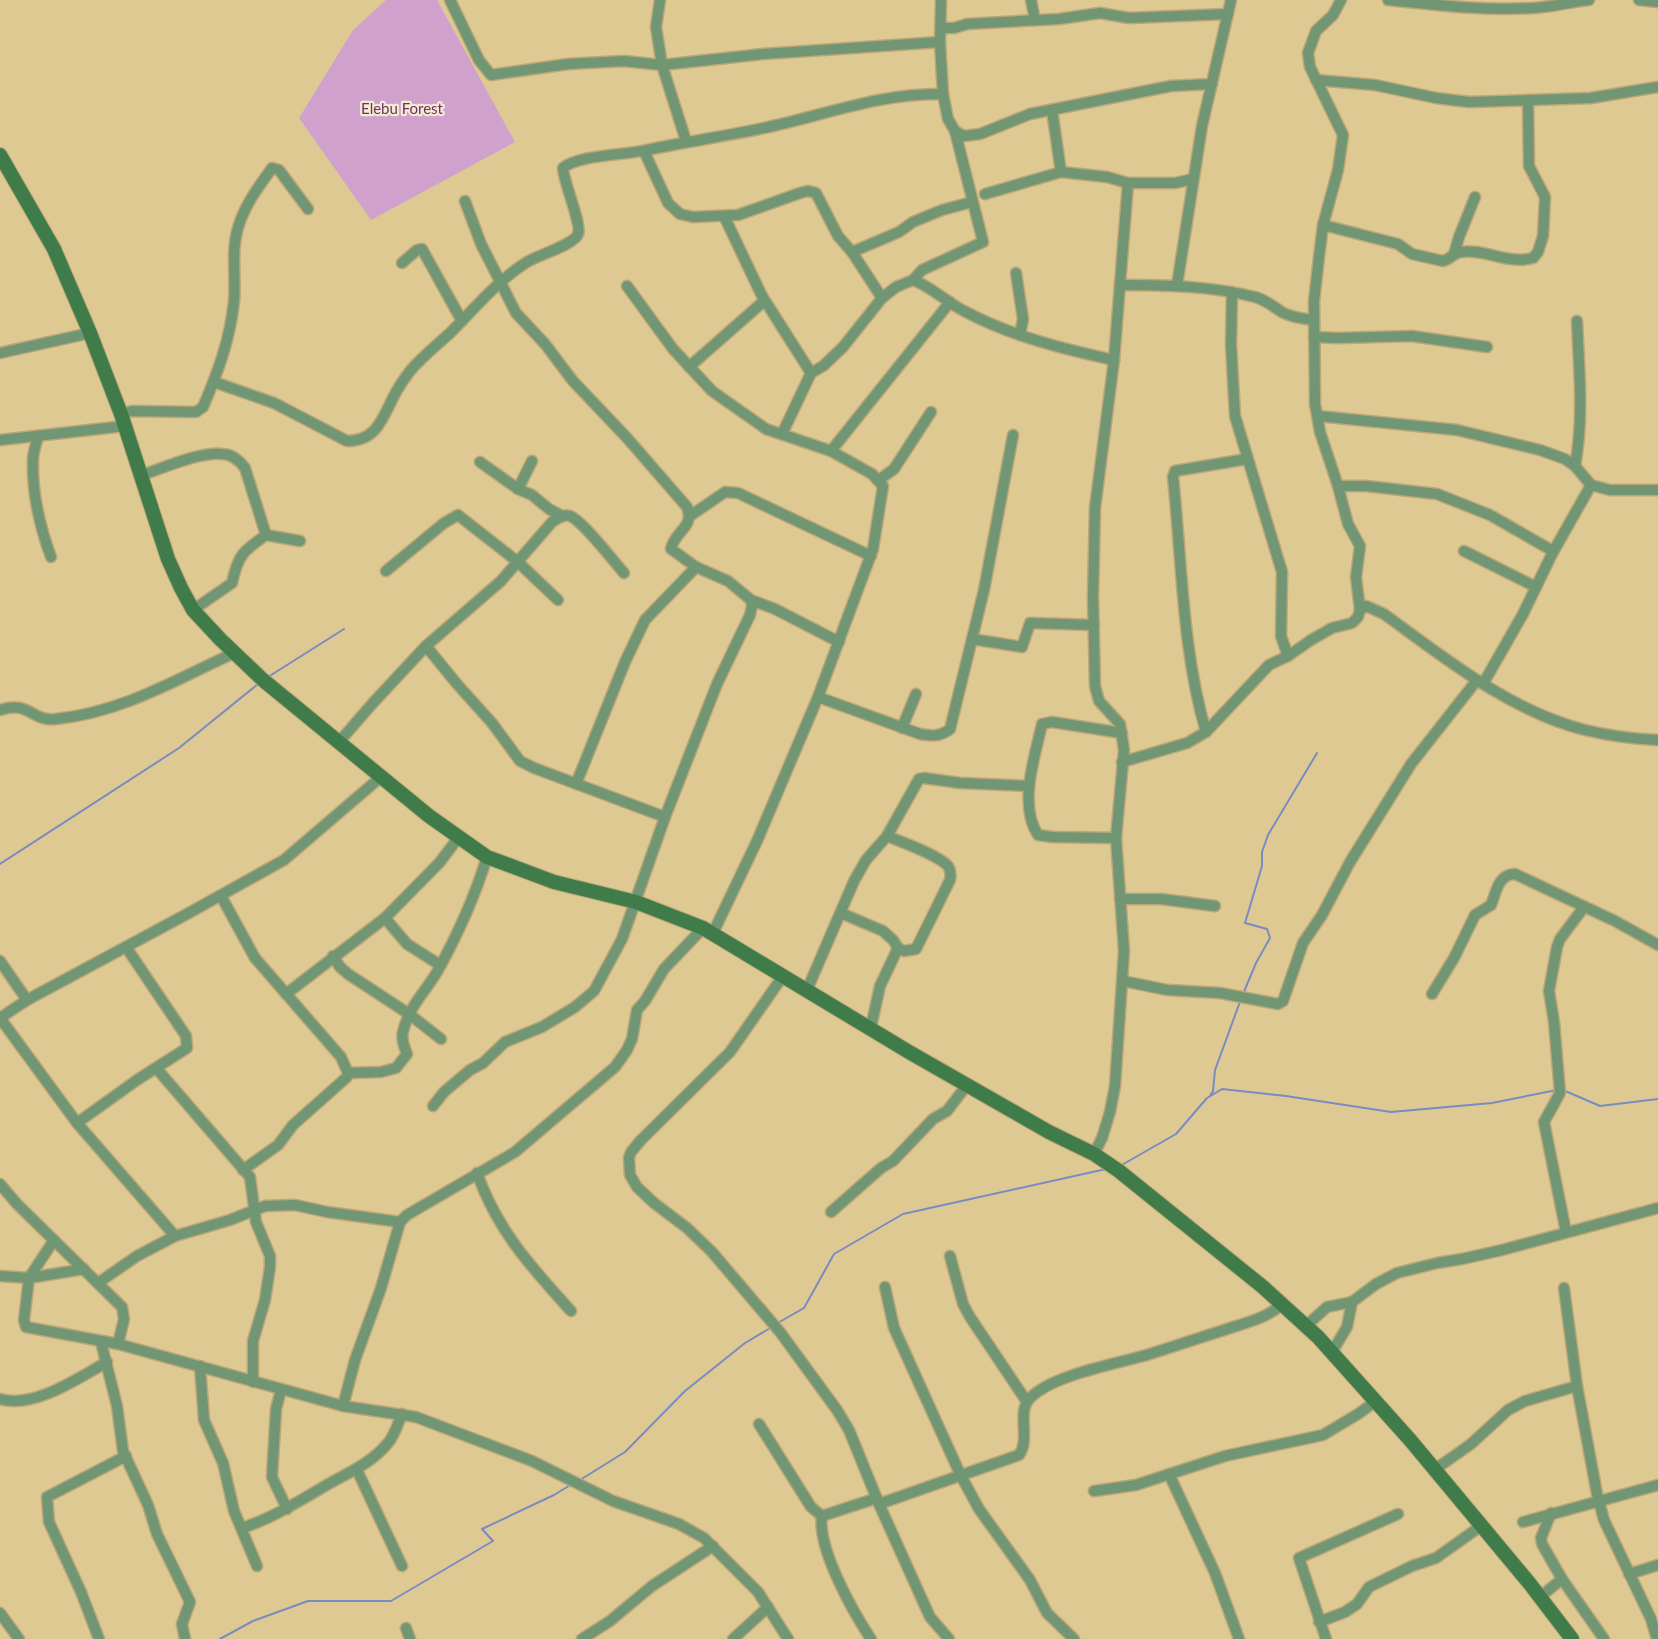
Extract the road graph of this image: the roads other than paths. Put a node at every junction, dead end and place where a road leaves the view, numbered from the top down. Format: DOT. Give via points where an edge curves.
graph roads {
  1 [pos="450,0"];
  2 [pos="660,0"];
  3 [pos="941,0"];
  4 [pos="1031,0"];
  5 [pos="1231,0"];
  6 [pos="1341,0"];
  7 [pos="1389,0"];
  8 [pos="1589,0"];
  9 [pos="1639,0"];
  10 [pos="1658,2"];
  11 [pos="1466,4"];
  12 [pos="1228,14"];
  13 [pos="1035,21"];
  14 [pos="940,28"];
  15 [pos="940,42"];
  16 [pos="662,64"];
  17 [pos="1316,80"];
  18 [pos="1212,84"];
  19 [pos="1658,87"];
  20 [pos="943,94"];
  21 [pos="1528,100"];
  22 [pos="1052,110"];
  23 [pos="955,131"];
  24 [pos="686,141"];
  25 [pos="644,151"];
  26 [pos="0,155"];
  27 [pos="1061,172"];
  28 [pos="1193,179"];
  29 [pos="1128,183"];
  30 [pos="985,194"];
  31 [pos="1475,197"];
  32 [pos="465,201"];
  33 [pos="972,202"];
  34 [pos="308,209"];
  35 [pos="724,216"];
  36 [pos="1323,225"];
  37 [pos="852,252"];
  38 [pos="1454,254"];
  39 [pos="402,263"];
  40 [pos="1016,273"];
  41 [pos="913,280"];
  42 [pos="501,284"];
  43 [pos="1120,285"];
  44 [pos="1177,285"];
  45 [pos="627,286"];
  46 [pos="1232,292"];
  47 [pos="882,298"];
  48 [pos="764,301"];
  49 [pos="951,302"];
  50 [pos="1314,320"];
  51 [pos="462,321"];
  52 [pos="1577,321"];
  53 [pos="90,333"];
  54 [pos="1020,335"];
  55 [pos="1314,337"];
  56 [pos="1487,348"];
  57 [pos="0,353"];
  58 [pos="1114,360"];
  59 [pos="688,367"];
  60 [pos="811,373"];
  61 [pos="214,382"];
  62 [pos="931,412"];
  63 [pos="1318,416"];
  64 [pos="123,420"];
  65 [pos="782,434"];
  66 [pos="1013,435"];
  67 [pos="38,437"];
  68 [pos="0,440"];
  69 [pos="831,451"];
  70 [pos="1247,459"];
  71 [pos="532,461"];
  72 [pos="480,462"];
  73 [pos="1575,466"];
  74 [pos="140,476"];
  75 [pos="879,480"];
  76 [pos="1591,485"];
  77 [pos="1338,486"];
  78 [pos="518,489"];
  79 [pos="1658,490"];
  80 [pos="562,516"];
  81 [pos="690,516"];
  82 [pos="266,535"];
  83 [pos="300,542"];
  84 [pos="1464,551"];
  85 [pos="1553,551"];
  86 [pos="871,556"];
  87 [pos="51,557"];
  88 [pos="518,562"];
  89 [pos="696,567"];
  90 [pos="386,571"];
  91 [pos="624,573"];
  92 [pos="1536,587"];
  93 [pos="558,600"];
  94 [pos="751,600"];
  95 [pos="193,610"];
  96 [pos="1360,610"];
  97 [pos="1094,626"];
  98 [pos="972,639"];
  99 [pos="839,642"];
  100 [pos="426,646"];
  101 [pos="234,653"];
  102 [pos="1288,656"];
  103 [pos="1480,682"];
  104 [pos="916,694"];
  105 [pos="818,697"];
  106 [pos="0,710"];
  107 [pos="902,728"];
  108 [pos="1206,732"];
  109 [pos="1122,733"];
  110 [pos="1658,740"];
  111 [pos="339,742"];
  112 [pos="1122,762"];
  113 [pos="381,776"];
  114 [pos="576,784"];
  115 [pos="1029,786"];
  116 [pos="665,817"];
  117 [pos="887,836"];
  118 [pos="458,838"];
  119 [pos="1116,838"];
  120 [pos="487,856"];
  121 [pos="221,896"];
  122 [pos="1120,899"];
  123 [pos="636,902"];
  124 [pos="1215,906"];
  125 [pos="1584,907"];
  126 [pos="841,913"];
  127 [pos="385,918"];
  128 [pos="708,930"];
  129 [pos="1658,945"];
  130 [pos="126,947"];
  131 [pos="898,948"];
  132 [pos="333,956"];
  133 [pos="0,961"];
  134 [pos="440,965"];
  135 [pos="783,976"];
  136 [pos="1123,981"];
  137 [pos="807,990"];
  138 [pos="286,994"];
  139 [pos="1432,994"];
  140 [pos="27,1000"];
  141 [pos="409,1014"];
  142 [pos="0,1018"];
  143 [pos="871,1027"];
  144 [pos="441,1039"];
  145 [pos="157,1069"];
  146 [pos="348,1073"];
  147 [pos="967,1085"];
  148 [pos="433,1106"];
  149 [pos="77,1123"];
  150 [pos="1094,1154"];
  151 [pos="243,1170"];
  152 [pos="477,1173"];
  153 [pos="0,1184"];
  154 [pos="1658,1208"];
  155 [pos="254,1211"];
  156 [pos="831,1212"];
  157 [pos="400,1222"];
  158 [pos="1566,1232"];
  159 [pos="175,1236"];
  160 [pos="54,1240"];
  161 [pos="950,1256"];
  162 [pos="84,1269"];
  163 [pos="0,1276"];
  164 [pos="29,1278"];
  165 [pos="98,1283"];
  166 [pos="885,1287"];
  167 [pos="1564,1288"];
  168 [pos="1352,1302"];
  169 [pos="1282,1304"];
  170 [pos="571,1311"];
  171 [pos="1306,1326"];
  172 [pos="102,1341"];
  173 [pos="118,1344"];
  174 [pos="1332,1352"];
  175 [pos="107,1362"];
  176 [pos="200,1366"];
  177 [pos="253,1382"];
  178 [pos="1577,1386"];
  179 [pos="281,1390"];
  180 [pos="0,1399"];
  181 [pos="1376,1401"];
  182 [pos="1027,1402"];
  183 [pos="343,1406"];
  184 [pos="402,1414"];
  185 [pos="759,1424"];
  186 [pos="126,1456"];
  187 [pos="357,1470"];
  188 [pos="1434,1470"];
  189 [pos="1170,1474"];
  190 [pos="961,1476"];
  191 [pos="1658,1485"];
  192 [pos="1094,1491"];
  193 [pos="878,1501"];
  194 [pos="1599,1501"];
  195 [pos="287,1509"];
  196 [pos="1551,1513"];
  197 [pos="1398,1514"];
  198 [pos="822,1516"];
  199 [pos="1523,1522"];
  200 [pos="1481,1526"];
  201 [pos="242,1528"];
  202 [pos="713,1546"];
  203 [pos="1658,1565"];
  204 [pos="257,1566"];
  205 [pos="402,1566"];
  206 [pos="1629,1574"];
  207 [pos="1562,1579"];
  208 [pos="1540,1597"];
  209 [pos="768,1607"];
  210 [pos="0,1612"];
  211 [pos="1319,1622"];
  212 [pos="406,1628"];
  213 [pos="20,1639"];
  214 [pos="99,1639"];
  215 [pos="185,1639"];
  216 [pos="410,1639"];
  217 [pos="582,1639"];
  218 [pos="734,1639"];
  219 [pos="788,1639"];
  220 [pos="871,1639"];
  221 [pos="949,1639"];
  222 [pos="1074,1639"];
  223 [pos="1239,1639"];
  224 [pos="1326,1639"];
  225 [pos="1572,1639"];
  226 [pos="1604,1639"];
  227 [pos="1657,1639"];
  1 -- 16 [label="street" via="479,60 491,75 568,64"];
  2 -- 16 [label="street" via="656,27"];
  3 -- 14 [label="street"];
  4 -- 13 [label="street"];
  5 -- 12 [label="street"];
  6 -- 17 [label="street" via="1312,39 1308,53"];
  7 -- 11 [label="street"];
  8 -- 11 [label="street" via="1536,8"];
  9 -- 10 [label="street"];
  12 -- 13 [label="street" via="1129,18 1100,13"];
  12 -- 18 [label="street"];
  13 -- 14 [label="street"];
  14 -- 15 [label="street"];
  15 -- 16 [label="street"];
  15 -- 20 [label="street"];
  16 -- 24 [label="street"];
  17 -- 21 [label="street" via="1375,85 1469,102"];
  17 -- 36 [label="street" via="1343,135"];
  18 -- 22 [label="street" via="1171,86"];
  18 -- 28 [label="street"];
  19 -- 21 [label="street" via="1591,98"];
  20 -- 23 [label="street"];
  20 -- 24 [label="street" via="882,98 764,128"];
  21 -- 38 [label="street" via="1529,166 1545,197 1538,252 1525,260 1468,252"];
  22 -- 23 [label="street" via="1030,114 980,134 964,136"];
  22 -- 27 [label="street"];
  23 -- 33 [label="street"];
  24 -- 25 [label="street"];
  25 -- 35 [label="street" via="668,203 680,214"];
  25 -- 42 [label="street" via="583,160 563,168 579,226 578,236 526,262"];
  26 -- 53 [label="main road" via="54,249"];
  27 -- 29 [label="street"];
  27 -- 30 [label="street"];
  28 -- 29 [label="street"];
  28 -- 44 [label="street"];
  29 -- 43 [label="street"];
  31 -- 38 [label="street"];
  32 -- 42 [label="street"];
  33 -- 37 [label="street" via="913,222"];
  33 -- 41 [label="street" via="983,242 922,270"];
  34 -- 61 [label="street" via="279,170 272,168 245,208 235,243 229,332"];
  35 -- 37 [label="street" via="738,216 800,193 816,193 838,236"];
  35 -- 48 [label="street"];
  36 -- 38 [label="street" via="1398,244 1412,254 1443,261"];
  36 -- 50 [label="street"];
  37 -- 47 [label="street"];
  39 -- 51 [label="street" via="422,249"];
  40 -- 54 [label="street" via="1023,319"];
  41 -- 47 [label="street"];
  41 -- 49 [label="street"];
  42 -- 51 [label="street"];
  42 -- 81 [label="street" via="516,313 687,507"];
  43 -- 44 [label="street"];
  43 -- 58 [label="street"];
  44 -- 46 [label="street"];
  45 -- 59 [label="street"];
  46 -- 50 [label="street" via="1259,297 1279,311"];
  46 -- 70 [label="street" via="1235,416"];
  47 -- 60 [label="street" via="843,347"];
  48 -- 59 [label="street"];
  48 -- 60 [label="street"];
  49 -- 54 [label="street"];
  49 -- 69 [label="street"];
  50 -- 55 [label="street"];
  51 -- 61 [label="street" via="411,370 376,429 358,441 347,441 274,403"];
  52 -- 73 [label="street" via="1581,404"];
  53 -- 57 [label="street"];
  53 -- 64 [label="main road"];
  54 -- 58 [label="street"];
  55 -- 56 [label="street" via="1412,336"];
  55 -- 63 [label="street"];
  58 -- 97 [label="street" via="1095,508"];
  59 -- 65 [label="street" via="712,392 766,429"];
  60 -- 65 [label="street"];
  61 -- 64 [label="street" via="203,407 196,412 132,411"];
  62 -- 75 [label="street" via="894,469"];
  63 -- 73 [label="street" via="1457,430 1540,450"];
  63 -- 77 [label="street"];
  64 -- 67 [label="street"];
  64 -- 74 [label="main road"];
  65 -- 69 [label="street"];
  66 -- 98 [label="street"];
  67 -- 68 [label="street"];
  67 -- 87 [label="street" via="32,458 34,481"];
  69 -- 75 [label="street"];
  70 -- 102 [label="street" via="1282,572 1281,636"];
  70 -- 108 [label="street" via="1175,471 1173,477 1189,662"];
  71 -- 78 [label="street"];
  72 -- 78 [label="street"];
  73 -- 76 [label="street"];
  74 -- 82 [label="street" via="212,455 239,460"];
  74 -- 95 [label="main road" via="168,559"];
  75 -- 86 [label="street" via="883,486"];
  76 -- 79 [label="street" via="1610,490"];
  76 -- 85 [label="street"];
  77 -- 85 [label="street" via="1437,494 1490,515"];
  77 -- 96 [label="street" via="1348,524 1360,546 1356,577"];
  78 -- 80 [label="street"];
  80 -- 88 [label="street" via="552,522"];
  80 -- 91 [label="street" via="570,516 583,527"];
  81 -- 86 [label="street" via="725,492 738,493"];
  81 -- 89 [label="street" via="671,549"];
  82 -- 83 [label="street"];
  82 -- 95 [label="street" via="236,562 232,583"];
  84 -- 92 [label="street"];
  85 -- 92 [label="street"];
  86 -- 99 [label="street"];
  88 -- 90 [label="street" via="458,515"];
  88 -- 93 [label="street"];
  88 -- 100 [label="street"];
  89 -- 94 [label="street" via="728,581"];
  89 -- 114 [label="street" via="645,620"];
  92 -- 103 [label="street"];
  94 -- 99 [label="street"];
  94 -- 116 [label="street" via="750,615 717,684"];
  95 -- 101 [label="main road"];
  96 -- 102 [label="street" via="1352,623 1332,628"];
  96 -- 103 [label="street" via="1366,606 1384,615"];
  97 -- 98 [label="street" via="1030,623 1022,647"];
  97 -- 109 [label="street" via="1099,701 1116,717"];
  98 -- 107 [label="street" via="950,729 943,735 932,736"];
  99 -- 105 [label="street"];
  100 -- 111 [label="street"];
  100 -- 114 [label="street" via="520,761"];
  101 -- 106 [label="street" via="113,708 56,720 43,719 20,707"];
  101 -- 111 [label="main road"];
  102 -- 108 [label="street" via="1269,664"];
  103 -- 110 [label="street" via="1532,711 1584,730"];
  103 -- 136 [label="street" via="1411,764 1350,862 1302,943 1283,1001 1278,1004"];
  104 -- 107 [label="street"];
  105 -- 107 [label="street"];
  105 -- 128 [label="street" via="757,842"];
  108 -- 112 [label="street" via="1187,743"];
  109 -- 112 [label="street"];
  109 -- 115 [label="street" via="1052,722 1042,724"];
  111 -- 113 [label="main road"];
  112 -- 119 [label="street"];
  113 -- 118 [label="main road"];
  113 -- 121 [label="street" via="284,860"];
  114 -- 116 [label="street"];
  115 -- 117 [label="street" via="919,779"];
  115 -- 119 [label="street" via="1030,819 1038,835"];
  116 -- 123 [label="street"];
  117 -- 126 [label="street" via="866,860"];
  117 -- 131 [label="street" via="941,861 951,873 916,950"];
  118 -- 120 [label="main road"];
  118 -- 127 [label="street"];
  119 -- 122 [label="street"];
  120 -- 123 [label="main road" via="554,882"];
  120 -- 134 [label="street" via="465,915"];
  121 -- 130 [label="street"];
  121 -- 138 [label="street" via="255,958"];
  122 -- 124 [label="street" via="1161,899"];
  122 -- 136 [label="street" via="1125,951"];
  123 -- 128 [label="main road"];
  123 -- 148 [label="street" via="622,939 594,991 542,1027 505,1042 444,1092"];
  125 -- 129 [label="street"];
  125 -- 139 [label="street" via="1515,874 1504,876 1491,905 1475,915"];
  125 -- 158 [label="street" via="1560,939 1549,991 1560,1088 1544,1122"];
  126 -- 131 [label="street" via="883,931"];
  126 -- 137 [label="street"];
  127 -- 132 [label="street"];
  127 -- 134 [label="street" via="407,944"];
  128 -- 135 [label="main road"];
  128 -- 152 [label="street" via="664,969 637,1010 632,1038 615,1067 515,1152"];
  130 -- 140 [label="street"];
  130 -- 145 [label="street" via="187,1039 188,1048"];
  131 -- 143 [label="street" via="880,986"];
  132 -- 138 [label="street"];
  132 -- 141 [label="street" via="348,974"];
  133 -- 140 [label="street"];
  134 -- 141 [label="street"];
  135 -- 137 [label="main road"];
  135 -- 193 [label="street" via="730,1052 631,1152 630,1175 654,1203 712,1252 780,1332 849,1430"];
  136 -- 150 [label="street" via="1114,1086 1102,1138"];
  137 -- 143 [label="main road"];
  138 -- 146 [label="street" via="341,1057"];
  140 -- 142 [label="street"];
  141 -- 144 [label="street"];
  141 -- 146 [label="street" via="402,1034 407,1054 396,1068"];
  142 -- 149 [label="street"];
  143 -- 147 [label="main road"];
  145 -- 149 [label="street"];
  145 -- 151 [label="street"];
  146 -- 151 [label="street" via="293,1125 278,1145"];
  147 -- 150 [label="main road"];
  147 -- 156 [label="street" via="947,1111 933,1119 893,1161"];
  149 -- 159 [label="street"];
  150 -- 169 [label="main road"];
  151 -- 155 [label="street" via="250,1178"];
  152 -- 157 [label="street"];
  152 -- 170 [label="street" via="485,1197 506,1233"];
  153 -- 160 [label="street"];
  154 -- 158 [label="street"];
  155 -- 157 [label="street" via="265,1206 295,1205"];
  155 -- 159 [label="street"];
  155 -- 177 [label="street" via="270,1256 270,1267 253,1341"];
  157 -- 183 [label="street"];
  158 -- 168 [label="street" via="1397,1274"];
  159 -- 165 [label="street"];
  160 -- 162 [label="street"];
  160 -- 164 [label="street"];
  161 -- 182 [label="street" via="963,1304"];
  162 -- 164 [label="street"];
  162 -- 165 [label="street"];
  163 -- 164 [label="street"];
  164 -- 172 [label="street" via="26,1327"];
  165 -- 173 [label="street" via="122,1307 124,1319"];
  166 -- 190 [label="street" via="894,1328"];
  167 -- 178 [label="street"];
  168 -- 171 [label="street" via="1327,1306"];
  168 -- 174 [label="street" via="1347,1327"];
  169 -- 171 [label="main road"];
  169 -- 182 [label="street" via="1274,1312 1249,1322 1063,1379"];
  171 -- 174 [label="main road"];
  172 -- 173 [label="street"];
  172 -- 175 [label="street"];
  173 -- 176 [label="street"];
  174 -- 181 [label="main road"];
  175 -- 180 [label="street" via="51,1393 13,1401"];
  175 -- 186 [label="street"];
  176 -- 177 [label="street"];
  176 -- 201 [label="street" via="204,1420 223,1463"];
  177 -- 179 [label="street"];
  178 -- 188 [label="street" via="1508,1410 1471,1444"];
  178 -- 194 [label="street"];
  179 -- 183 [label="street"];
  179 -- 195 [label="street" via="276,1409 272,1477"];
  181 -- 188 [label="main road"];
  181 -- 189 [label="street" via="1323,1435 1226,1456"];
  182 -- 190 [label="street" via="1019,1455"];
  183 -- 184 [label="street"];
  184 -- 187 [label="street" via="391,1440"];
  184 -- 202 [label="street" via="532,1461 614,1501 679,1524"];
  185 -- 198 [label="street" via="811,1507"];
  186 -- 214 [label="street" via="47,1497 49,1521"];
  186 -- 215 [label="street" via="190,1602 182,1624"];
  187 -- 195 [label="street"];
  187 -- 205 [label="street"];
  188 -- 200 [label="main road"];
  189 -- 192 [label="street" via="1136,1485"];
  189 -- 223 [label="street" via="1215,1573"];
  190 -- 193 [label="street"];
  190 -- 222 [label="street" via="979,1509 1030,1580 1047,1613"];
  191 -- 194 [label="street"];
  193 -- 198 [label="street"];
  193 -- 221 [label="street" via="930,1617"];
  194 -- 196 [label="street"];
  194 -- 206 [label="street"];
  195 -- 201 [label="street"];
  196 -- 199 [label="street"];
  196 -- 207 [label="street" via="1542,1544"];
  197 -- 211 [label="street" via="1299,1558"];
  198 -- 220 [label="street" via="821,1528 848,1602"];
  200 -- 208 [label="main road"];
  200 -- 211 [label="street" via="1436,1558 1369,1587 1357,1604 1345,1612"];
  201 -- 204 [label="street"];
  202 -- 209 [label="street"];
  202 -- 217 [label="street"];
  203 -- 206 [label="street"];
  206 -- 227 [label="street"];
  207 -- 208 [label="street"];
  207 -- 226 [label="street"];
  208 -- 225 [label="main road"];
  209 -- 218 [label="street"];
  209 -- 219 [label="street"];
  210 -- 213 [label="street"];
  211 -- 224 [label="street"];
  212 -- 216 [label="street"];
}
